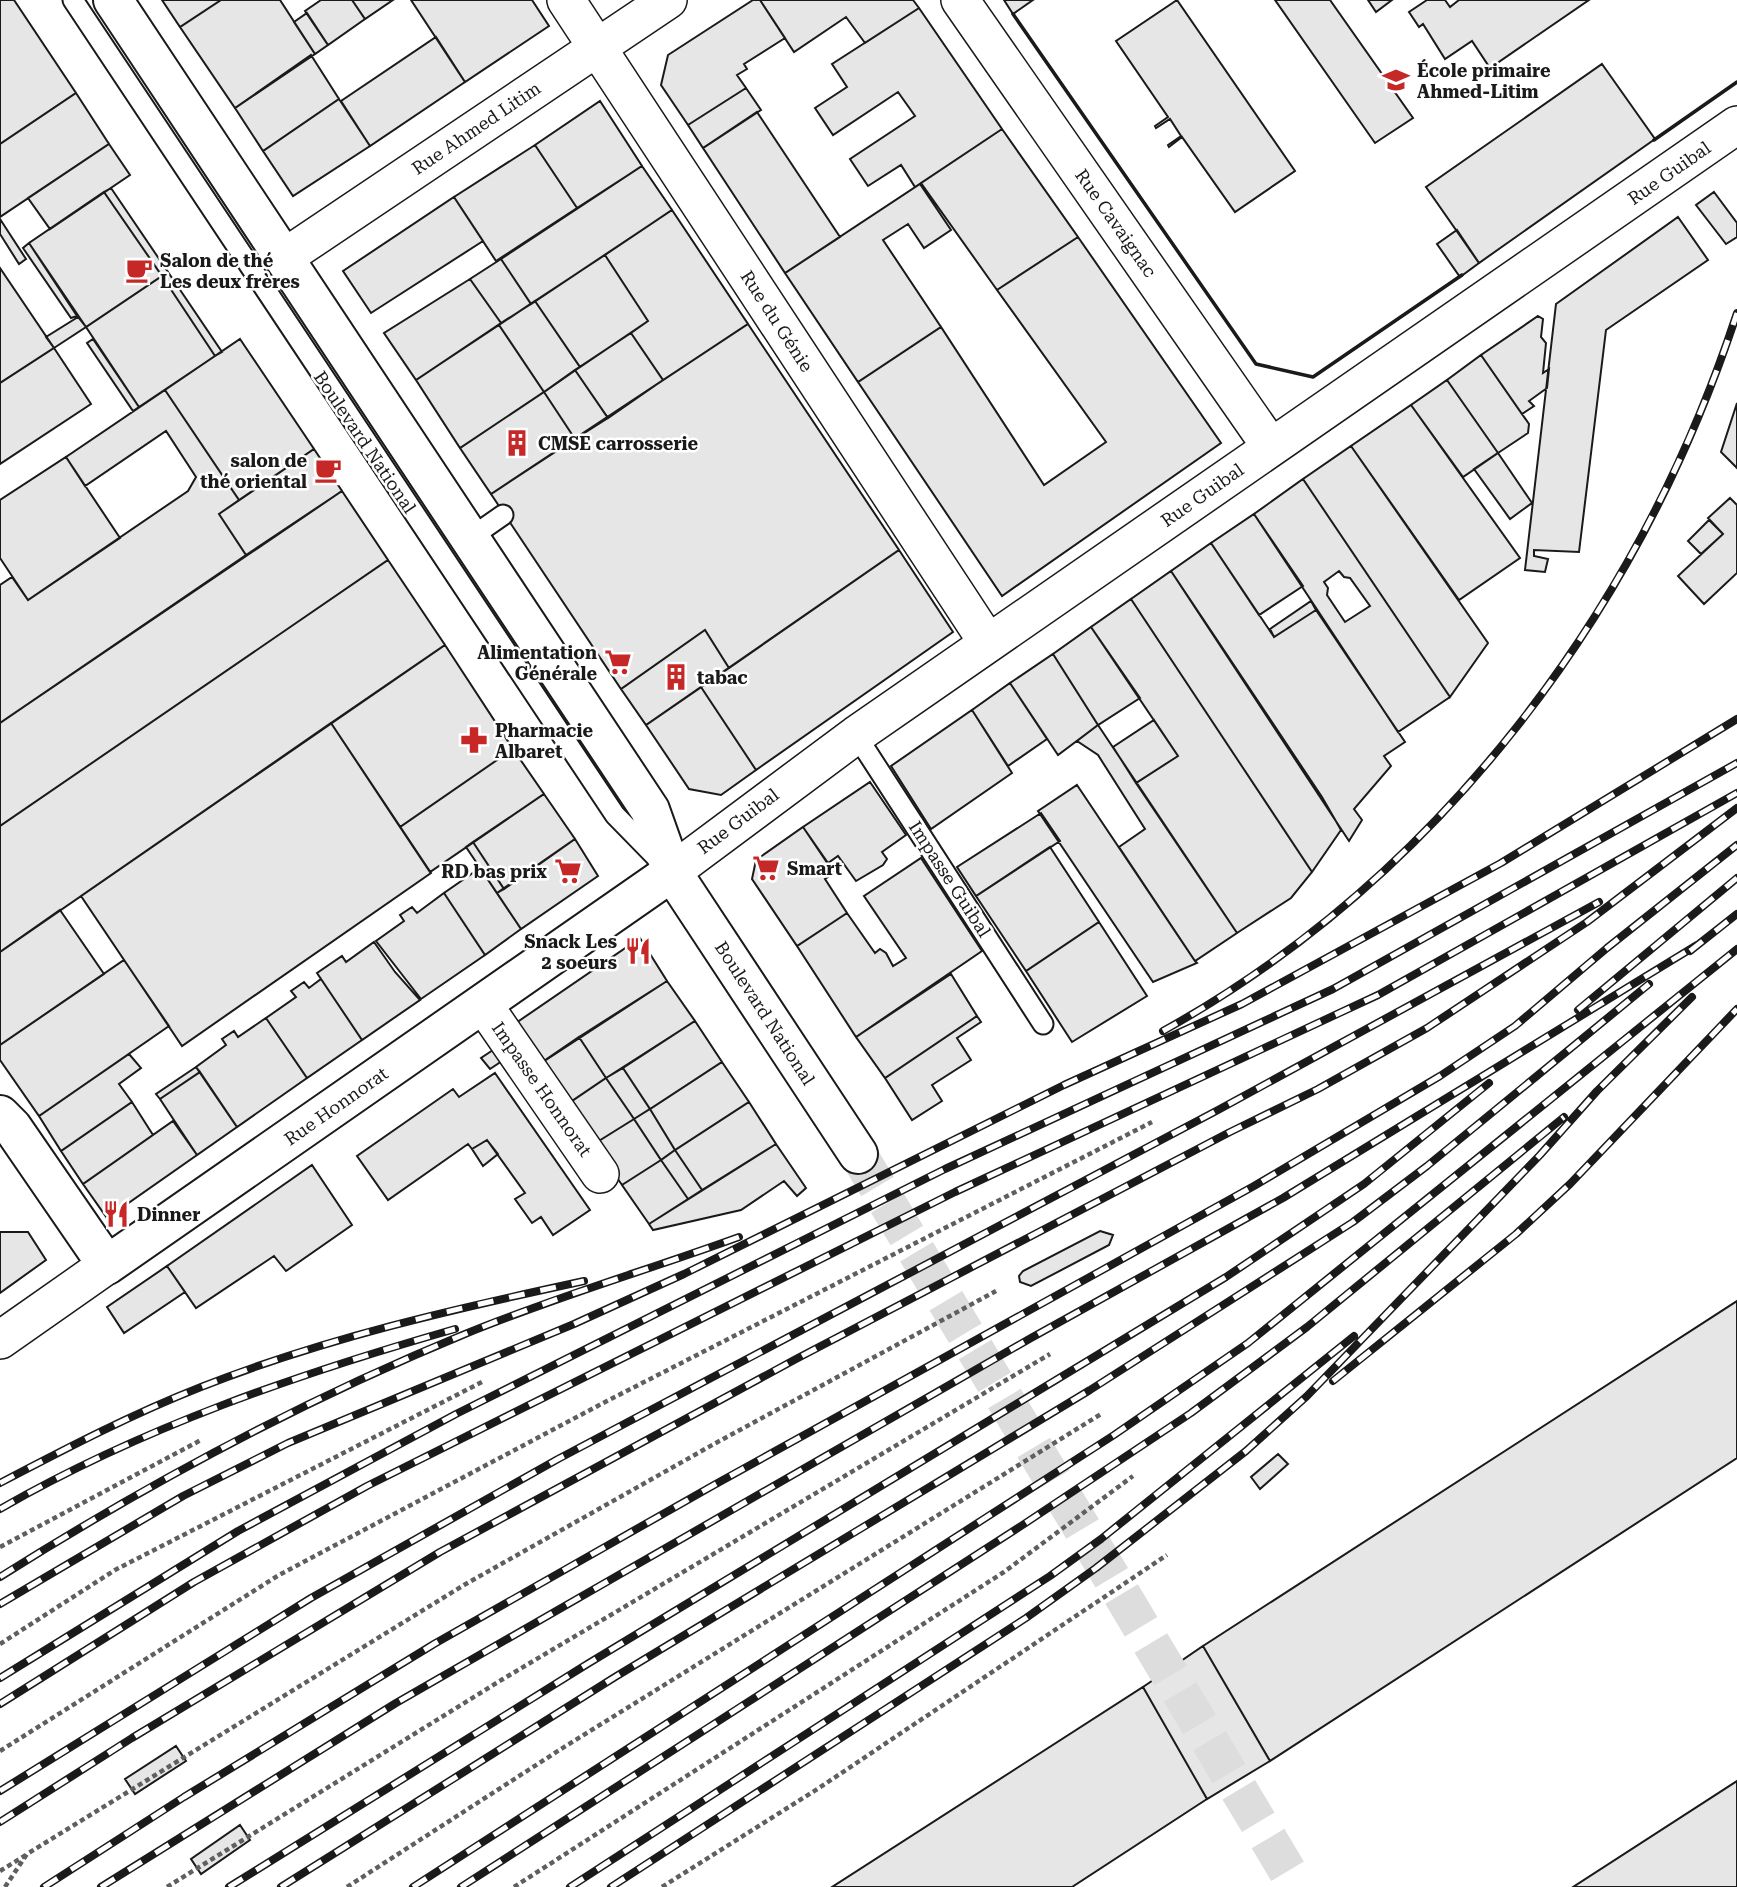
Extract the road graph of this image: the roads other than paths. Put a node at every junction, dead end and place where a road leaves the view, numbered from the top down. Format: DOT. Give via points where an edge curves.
graph roads {
  1 [pos="73,0"];
  2 [pos="113,0"];
  3 [pos="566,0"];
  4 [pos="668,0"];
  5 [pos="960,0"];
  6 [pos="597,47"];
  7 [pos="1737,125"];
  8 [pos="270,266"];
  9 [pos="1271,447"];
  10 [pos="503,515"];
  11 [pos="470,538"];
  12 [pos="988,643"];
  13 [pos="856,734"];
  14 [pos="671,872"];
  15 [pos="483,1004"];
  16 [pos="1043,1024"];
  17 [pos="0,1115"];
  18 [pos="858,1154"];
  19 [pos="600,1174"];
  20 [pos="107,1265"];
  21 [pos="0,1340"];
  1 -- 8 [label="lane, Boulevard National"];
  2 -- 8 [label="street, Boulevard National"];
  3 -- 6 [label="street, Rue du Génie"];
  4 -- 6 [label="street, Rue Ahmed Litim"];
  5 -- 9 [label="street, Rue Cavaignac"];
  6 -- 8 [label="street, Rue Ahmed Litim"];
  6 -- 12 [label="street, Rue du Génie"];
  7 -- 9 [label="street, Rue Guibal"];
  8 -- 11 [label="street, Boulevard National"];
  8 -- 14 [label="lane, Boulevard National" via="615,815"];
  9 -- 12 [label="street, Rue Guibal"];
  10 -- 11 [label="lane"];
  11 -- 14 [label="street, Boulevard National" via="650,810"];
  12 -- 13 [label="street, Rue Guibal"];
  13 -- 14 [label="street, Rue Guibal"];
  13 -- 16 [label="lane, Impasse Guibal"];
  14 -- 15 [label="street, Rue Honnorat"];
  14 -- 18 [label="street, Boulevard National"];
  15 -- 19 [label="street, Impasse Honnorat"];
  15 -- 20 [label="street, Rue Honnorat"];
  17 -- 20 [label="street"];
  20 -- 21 [label="street, Rue Honnorat"];
}
